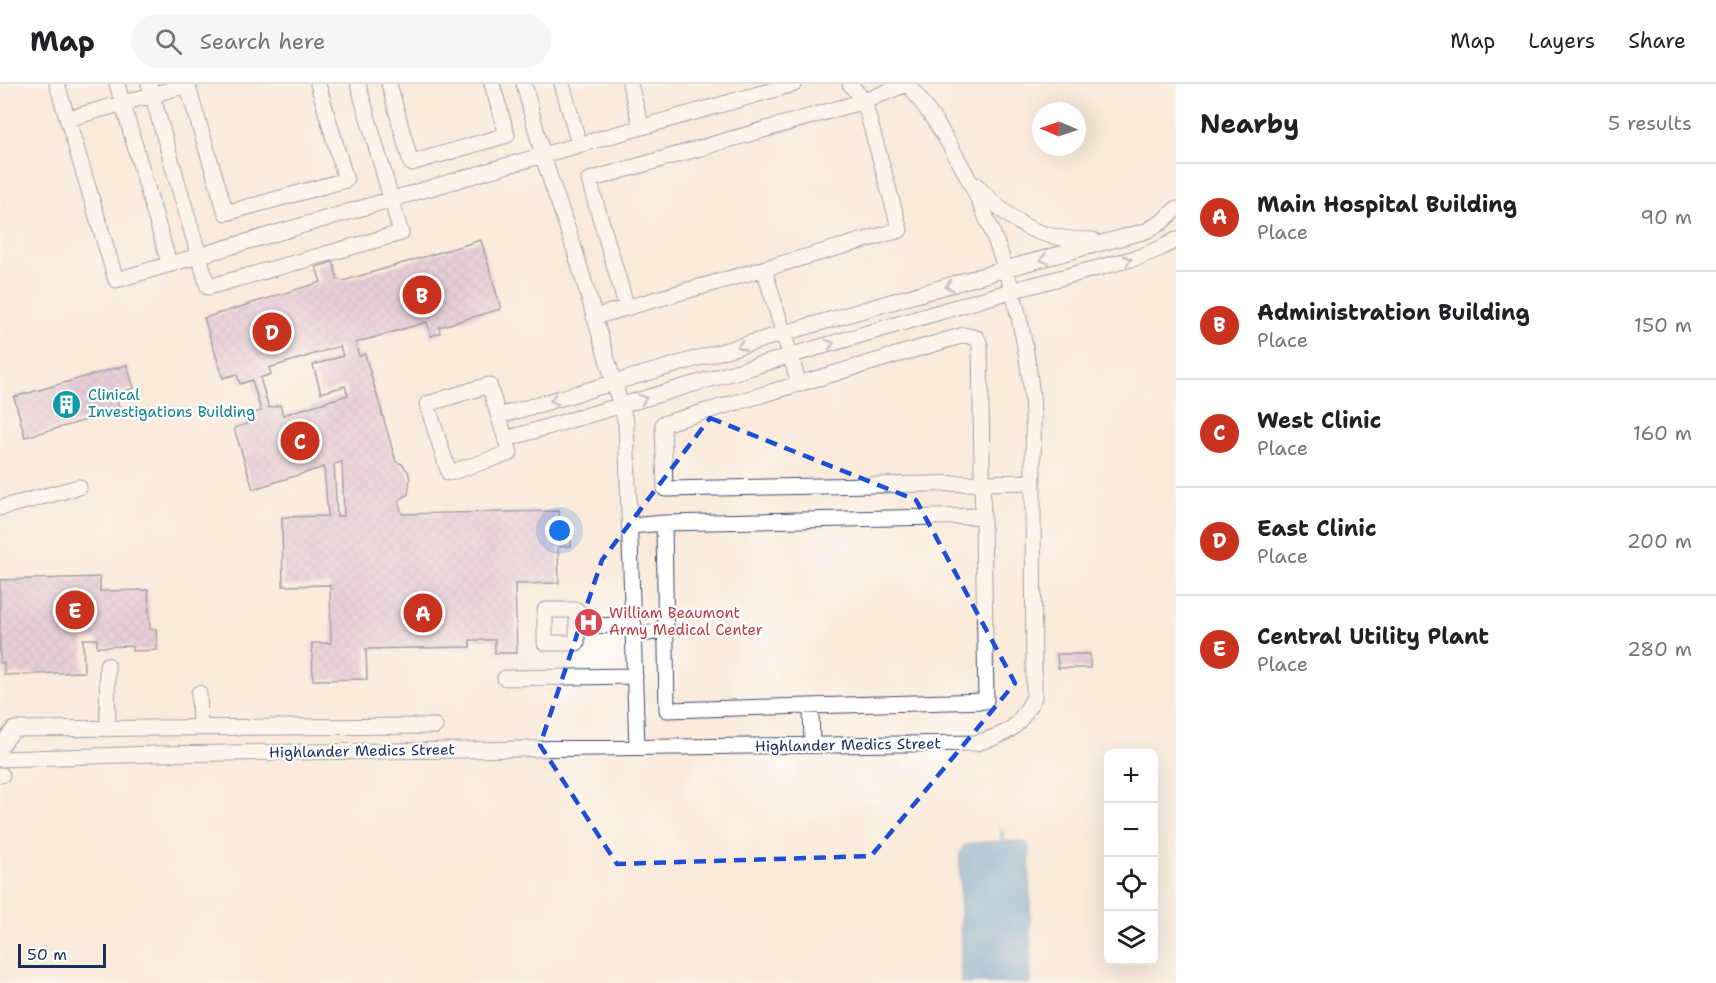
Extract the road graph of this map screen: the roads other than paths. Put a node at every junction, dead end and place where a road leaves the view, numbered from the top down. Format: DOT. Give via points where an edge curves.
graph roads {
  1 [pos="57,84"];
  2 [pos="117,84"];
  3 [pos="188,84"];
  4 [pos="318,84"];
  5 [pos="358,84"];
  6 [pos="389,84"];
  7 [pos="492,84"];
  8 [pos="524,84"];
  9 [pos="562,84"];
  10 [pos="630,84"];
  11 [pos="794,84"];
  12 [pos="850,84"];
  13 [pos="907,84"];
  14 [pos="151,89"];
  15 [pos="864,101"];
  16 [pos="122,104"];
  17 [pos="67,119"];
  18 [pos="642,126"];
  19 [pos="579,144"];
  20 [pos="543,154"];
  21 [pos="967,176"];
  22 [pos="392,198"];
  23 [pos="1176,209"];
  24 [pos="1111,240"];
  25 [pos="1176,240"];
  26 [pos="198,254"];
  27 [pos="169,263"];
  28 [pos="764,269"];
  29 [pos="1005,269"];
  30 [pos="1011,291"];
  31 [pos="627,308"];
  32 [pos="594,317"];
  33 [pos="783,334"];
  34 [pos="790,356"];
  35 [pos="614,383"];
  36 [pos="799,384"];
  37 [pos="621,406"];
  38 [pos="499,416"];
  39 [pos="506,440"];
  40 [pos="1033,482"];
  41 [pos="983,483"];
  42 [pos="79,487"];
  43 [pos="0,508"];
  44 [pos="983,516"];
  45 [pos="664,523"];
  46 [pos="631,526"];
  47 [pos="577,626"];
  48 [pos="634,627"];
  49 [pos="664,627"];
  50 [pos="107,665"];
  51 [pos="635,676"];
  52 [pos="505,678"];
  53 [pos="199,693"];
  54 [pos="811,706"];
  55 [pos="435,726"];
  56 [pos="200,728"];
  57 [pos="63,729"];
  58 [pos="108,729"];
  59 [pos="812,745"];
  60 [pos="0,747"];
  61 [pos="637,747"];
  62 [pos="63,757"];
  63 [pos="1,770"];
  1 -- 17 [label="street"];
  2 -- 16 [label="street"];
  3 -- 4 [label="street" via="226,213 346,180"];
  3 -- 14 [label="street"];
  5 -- 22 [label="street"];
  6 -- 7 [label="street" via="411,163 507,135"];
  8 -- 20 [label="street"];
  9 -- 19 [label="street"];
  10 -- 18 [label="street"];
  11 -- 18 [label="street"];
  12 -- 15 [label="street"];
  13 -- 15 [label="street"];
  13 -- 21 [label="street, Highlander Medics Street" via="932,114"];
  14 -- 16 [label="street"];
  14 -- 26 [label="street"];
  15 -- 28 [label="street" via="900,230"];
  15 -- 31 [label="street" via="589,180"];
  16 -- 17 [label="street"];
  16 -- 27 [label="street"];
  17 -- 27 [label="street" via="116,280"];
  18 -- 19 [label="street"];
  19 -- 20 [label="street"];
  20 -- 22 [label="street"];
  20 -- 32 [label="street"];
  21 -- 24 [label="street" via="1023,227 1052,237"];
  21 -- 29 [label="street, Highlander Medics Street"];
  22 -- 26 [label="street"];
  22 -- 26 [label="street" via="401,233 208,287"];
  23 -- 24 [label="street" via="1146,231"];
  24 -- 29 [label="street, one-way"];
  30 -- 25 [label="street, one-way" via="1139,256"];
  26 -- 27 [label="street"];
  28 -- 31 [label="street"];
  28 -- 33 [label="street"];
  29 -- 30 [label="street, Highlander Medics Street"];
  29 -- 33 [label="street, one-way"];
  34 -- 30 [label="street, one-way"];
  30 -- 40 [label="street, Highlander Medics Street" via="1032,399"];
  31 -- 32 [label="street"];
  32 -- 35 [label="street"];
  33 -- 34 [label="street"];
  33 -- 35 [label="street, one-way"];
  34 -- 36 [label="street"];
  37 -- 34 [label="street, one-way"];
  35 -- 37 [label="street"];
  35 -- 38 [label="street, one-way"];
  36 -- 41 [label="street" via="964,335 977,338"];
  36 -- 41 [label="street" via="663,424 664,489"];
  37 -- 39 [label="street"];
  37 -- 46 [label="street" via="626,423"];
  38 -- 39 [label="street"];
  38 -- 39 [label="street" via="489,385 427,404 449,473 510,453"];
  40 -- 41 [label="street"];
  40 -- 59 [label="street, Highlander Medics Street" via="1034,697 1022,719 1006,734 976,743"];
  41 -- 44 [label="street"];
  42 -- 43 [label="street"];
  44 -- 45 [label="street"];
  44 -- 54 [label="street" via="986,701"];
  45 -- 46 [label="street"];
  45 -- 49 [label="street"];
  46 -- 48 [label="street"];
  47 -- 48 [label="street"];
  48 -- 49 [label="street" via="660,631"];
  48 -- 51 [label="street"];
  49 -- 54 [label="street" via="667,710"];
  50 -- 58 [label="street"];
  51 -- 52 [label="street"];
  51 -- 61 [label="street"];
  53 -- 56 [label="street"];
  54 -- 59 [label="street"];
  55 -- 56 [label="street"];
  56 -- 58 [label="street"];
  57 -- 58 [label="street"];
  57 -- 60 [label="street" via="14,729"];
  57 -- 62 [label="street"];
  59 -- 61 [label="street, Highlander Medics Street"];
  61 -- 62 [label="street, Highlander Medics Street"];
  62 -- 63 [label="street, Highlander Medics Street"];
}
